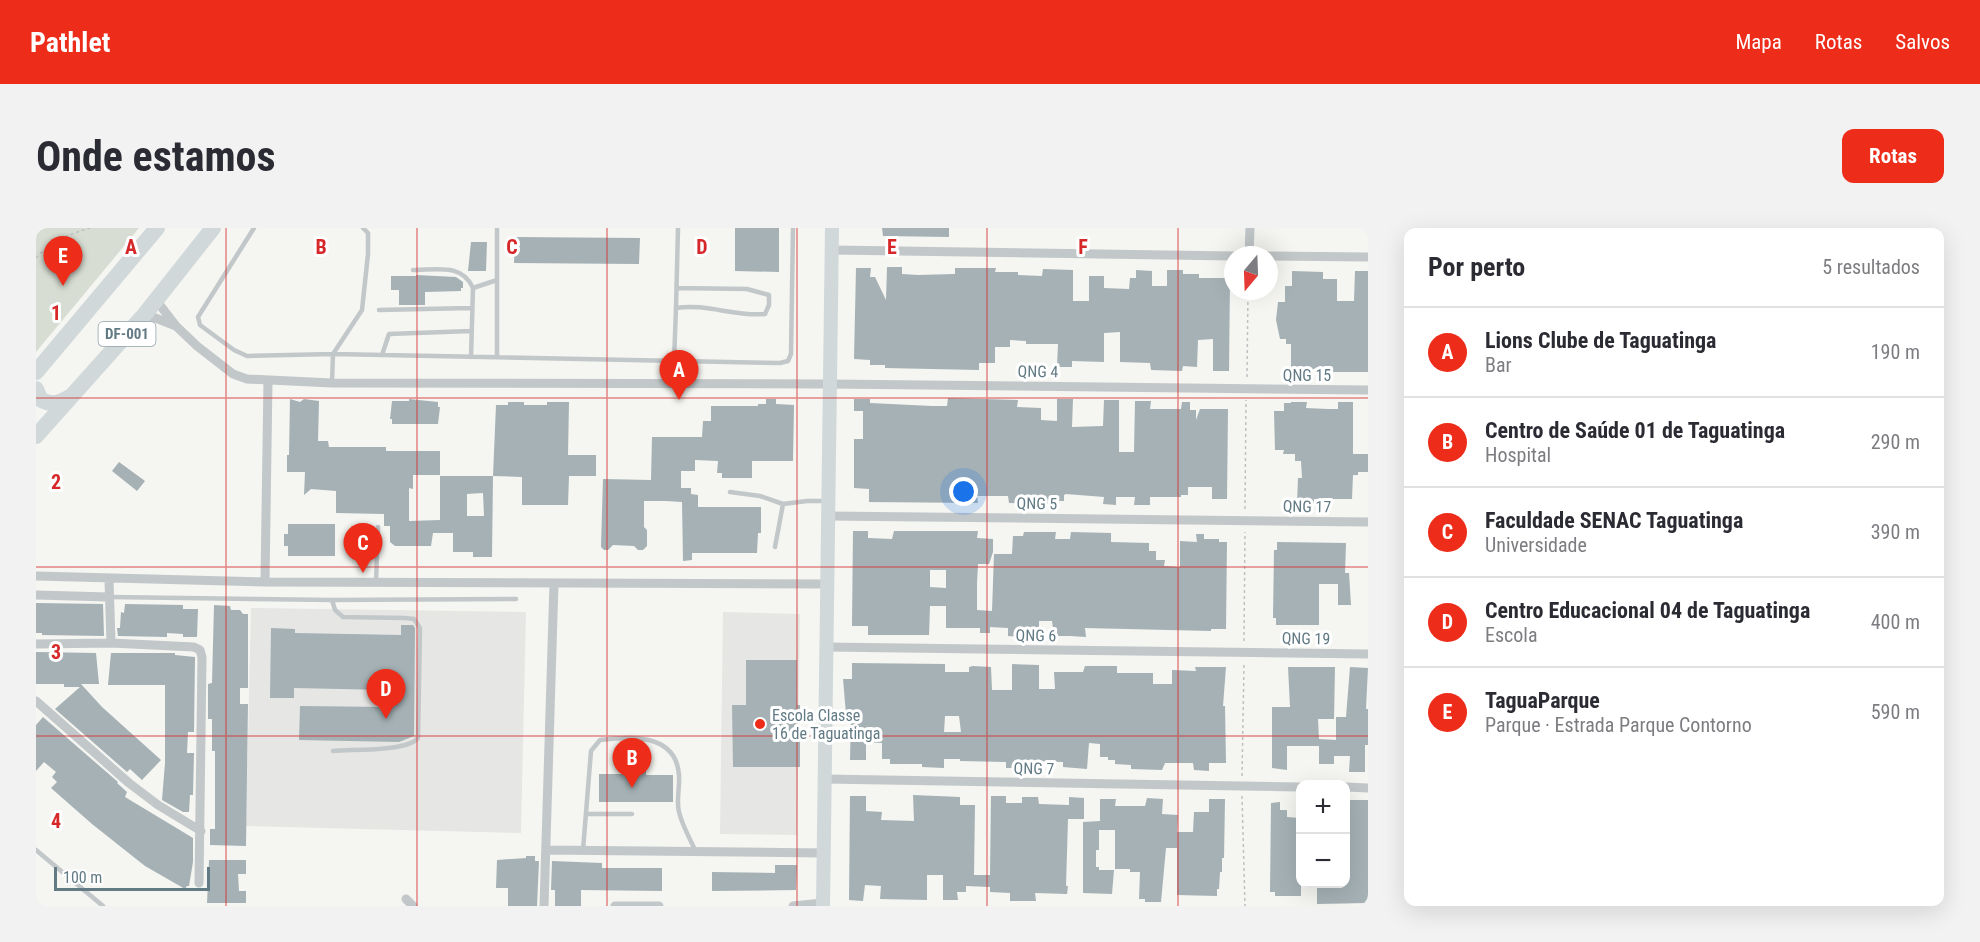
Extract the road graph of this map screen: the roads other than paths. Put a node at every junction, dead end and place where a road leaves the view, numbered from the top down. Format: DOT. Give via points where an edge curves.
graph roads {
  1 [pos="157,228"];
  2 [pos="213,228"];
  3 [pos="254,228"];
  4 [pos="363,228"];
  5 [pos="497,228"];
  6 [pos="678,228"];
  7 [pos="793,228"];
  8 [pos="832,228"];
  9 [pos="1250,228"];
  10 [pos="1249,246"];
  11 [pos="832,250"];
  12 [pos="1224,256"];
  13 [pos="1278,256"];
  14 [pos="1368,257"];
  15 [pos="413,270"];
  16 [pos="497,280"];
  17 [pos="473,288"];
  18 [pos="676,288"];
  19 [pos="156,300"];
  20 [pos="471,308"];
  21 [pos="676,308"];
  22 [pos="379,310"];
  23 [pos="145,315"];
  24 [pos="176,326"];
  25 [pos="471,331"];
  26 [pos="333,354"];
  27 [pos="382,355"];
  28 [pos="471,357"];
  29 [pos="496,357"];
  30 [pos="674,361"];
  31 [pos="37,374"];
  32 [pos="268,380"];
  33 [pos="332,383"];
  34 [pos="830,384"];
  35 [pos="36,388"];
  36 [pos="1246,389"];
  37 [pos="1368,390"];
  38 [pos="74,394"];
  39 [pos="36,436"];
  40 [pos="730,492"];
  41 [pos="828,501"];
  42 [pos="783,504"];
  43 [pos="828,516"];
  44 [pos="1245,521"];
  45 [pos="1368,522"];
  46 [pos="378,527"];
  47 [pos="775,548"];
  48 [pos="36,576"];
  49 [pos="109,580"];
  50 [pos="265,582"];
  51 [pos="376,582"];
  52 [pos="554,583"];
  53 [pos="827,584"];
  54 [pos="36,595"];
  55 [pos="109,597"];
  56 [pos="516,598"];
  57 [pos="332,600"];
  58 [pos="111,643"];
  59 [pos="36,644"];
  60 [pos="826,647"];
  61 [pos="1244,652"];
  62 [pos="1368,654"];
  63 [pos="36,701"];
  64 [pos="333,750"];
  65 [pos="825,779"];
  66 [pos="1296,787"];
  67 [pos="1350,788"];
  68 [pos="1368,788"];
  69 [pos="586,814"];
  70 [pos="632,814"];
  71 [pos="201,831"];
  72 [pos="36,850"];
  73 [pos="546,850"];
  74 [pos="583,850"];
  75 [pos="696,852"];
  76 [pos="824,853"];
  77 [pos="199,883"];
  78 [pos="823,904"];
  79 [pos="103,906"];
  80 [pos="544,906"];
  81 [pos="615,906"];
  82 [pos="659,906"];
  83 [pos="793,906"];
  1 -- 31 [label="highway, DF-001"];
  2 -- 19 [label="highway, DF-001"];
  3 -- 26 [label="lane" via="201,311 200,325 247,356"];
  4 -- 26 [label="lane" via="368,233 368,254 362,310"];
  5 -- 16 [label="lane"];
  6 -- 18 [label="lane"];
  7 -- 30 [label="lane" via="788,361"];
  8 -- 11 [label="street"];
  9 -- 10 [label="street"];
  11 -- 12 [label="street"];
  11 -- 34 [label="street"];
  13 -- 14 [label="street"];
  15 -- 17 [label="lane" via="455,269 469,278"];
  16 -- 17 [label="lane"];
  16 -- 29 [label="lane"];
  17 -- 20 [label="lane"];
  18 -- 21 [label="lane"];
  18 -- 21 [label="lane" via="747,289 769,295 769,305 765,314 753,315"];
  19 -- 23 [label="highway, DF-001"];
  19 -- 24 [label="street"];
  20 -- 22 [label="lane"];
  20 -- 25 [label="lane"];
  21 -- 30 [label="lane"];
  23 -- 24 [label="street"];
  23 -- 38 [label="highway, DF-001"];
  24 -- 32 [label="street, QNG 4" via="232,374"];
  25 -- 27 [label="lane" via="388,334"];
  25 -- 28 [label="lane"];
  26 -- 27 [label="lane"];
  26 -- 33 [label="lane"];
  27 -- 28 [label="lane"];
  28 -- 29 [label="lane"];
  29 -- 30 [label="lane"];
  32 -- 33 [label="street, QNG 4"];
  32 -- 50 [label="street"];
  33 -- 34 [label="street, QNG 4"];
  34 -- 36 [label="street, QNG 4"];
  34 -- 41 [label="street"];
  35 -- 38 [label="highway" via="40,399 49,404 59,404"];
  36 -- 37 [label="street, QNG 15"];
  38 -- 39 [label="highway, DF-001"];
  40 -- 42 [label="lane"];
  41 -- 42 [label="lane"];
  41 -- 43 [label="street"];
  42 -- 47 [label="lane"];
  43 -- 44 [label="street, QNG 5"];
  43 -- 53 [label="street"];
  44 -- 45 [label="street, QNG 17"];
  46 -- 51 [label="lane"];
  48 -- 49 [label="street"];
  49 -- 50 [label="street"];
  49 -- 55 [label="street"];
  50 -- 51 [label="street"];
  51 -- 52 [label="street"];
  52 -- 53 [label="street"];
  52 -- 73 [label="street"];
  53 -- 60 [label="street"];
  54 -- 55 [label="street"];
  55 -- 57 [label="lane"];
  55 -- 58 [label="street"];
  56 -- 57 [label="lane"];
  57 -- 64 [label="lane" via="343,617 414,619 420,628 418,738 402,747"];
  58 -- 59 [label="street"];
  58 -- 71 [label="street" via="200,650"];
  60 -- 61 [label="street, QNG 6"];
  60 -- 65 [label="street"];
  61 -- 62 [label="street, QNG 19"];
  63 -- 71 [label="street" via="129,783"];
  65 -- 66 [label="street, QNG 7"];
  65 -- 76 [label="street"];
  67 -- 68 [label="street"];
  69 -- 70 [label="lane"];
  69 -- 74 [label="lane"];
  69 -- 75 [label="lane" via="591,751 600,740 652,740 672,752 679,771 679,812"];
  71 -- 77 [label="street"];
  72 -- 79 [label="lane"];
  73 -- 74 [label="street"];
  73 -- 80 [label="street"];
  74 -- 75 [label="street"];
  75 -- 76 [label="street"];
  76 -- 78 [label="street"];
  78 -- 83 [label="street"];
  81 -- 82 [label="street"];
}
